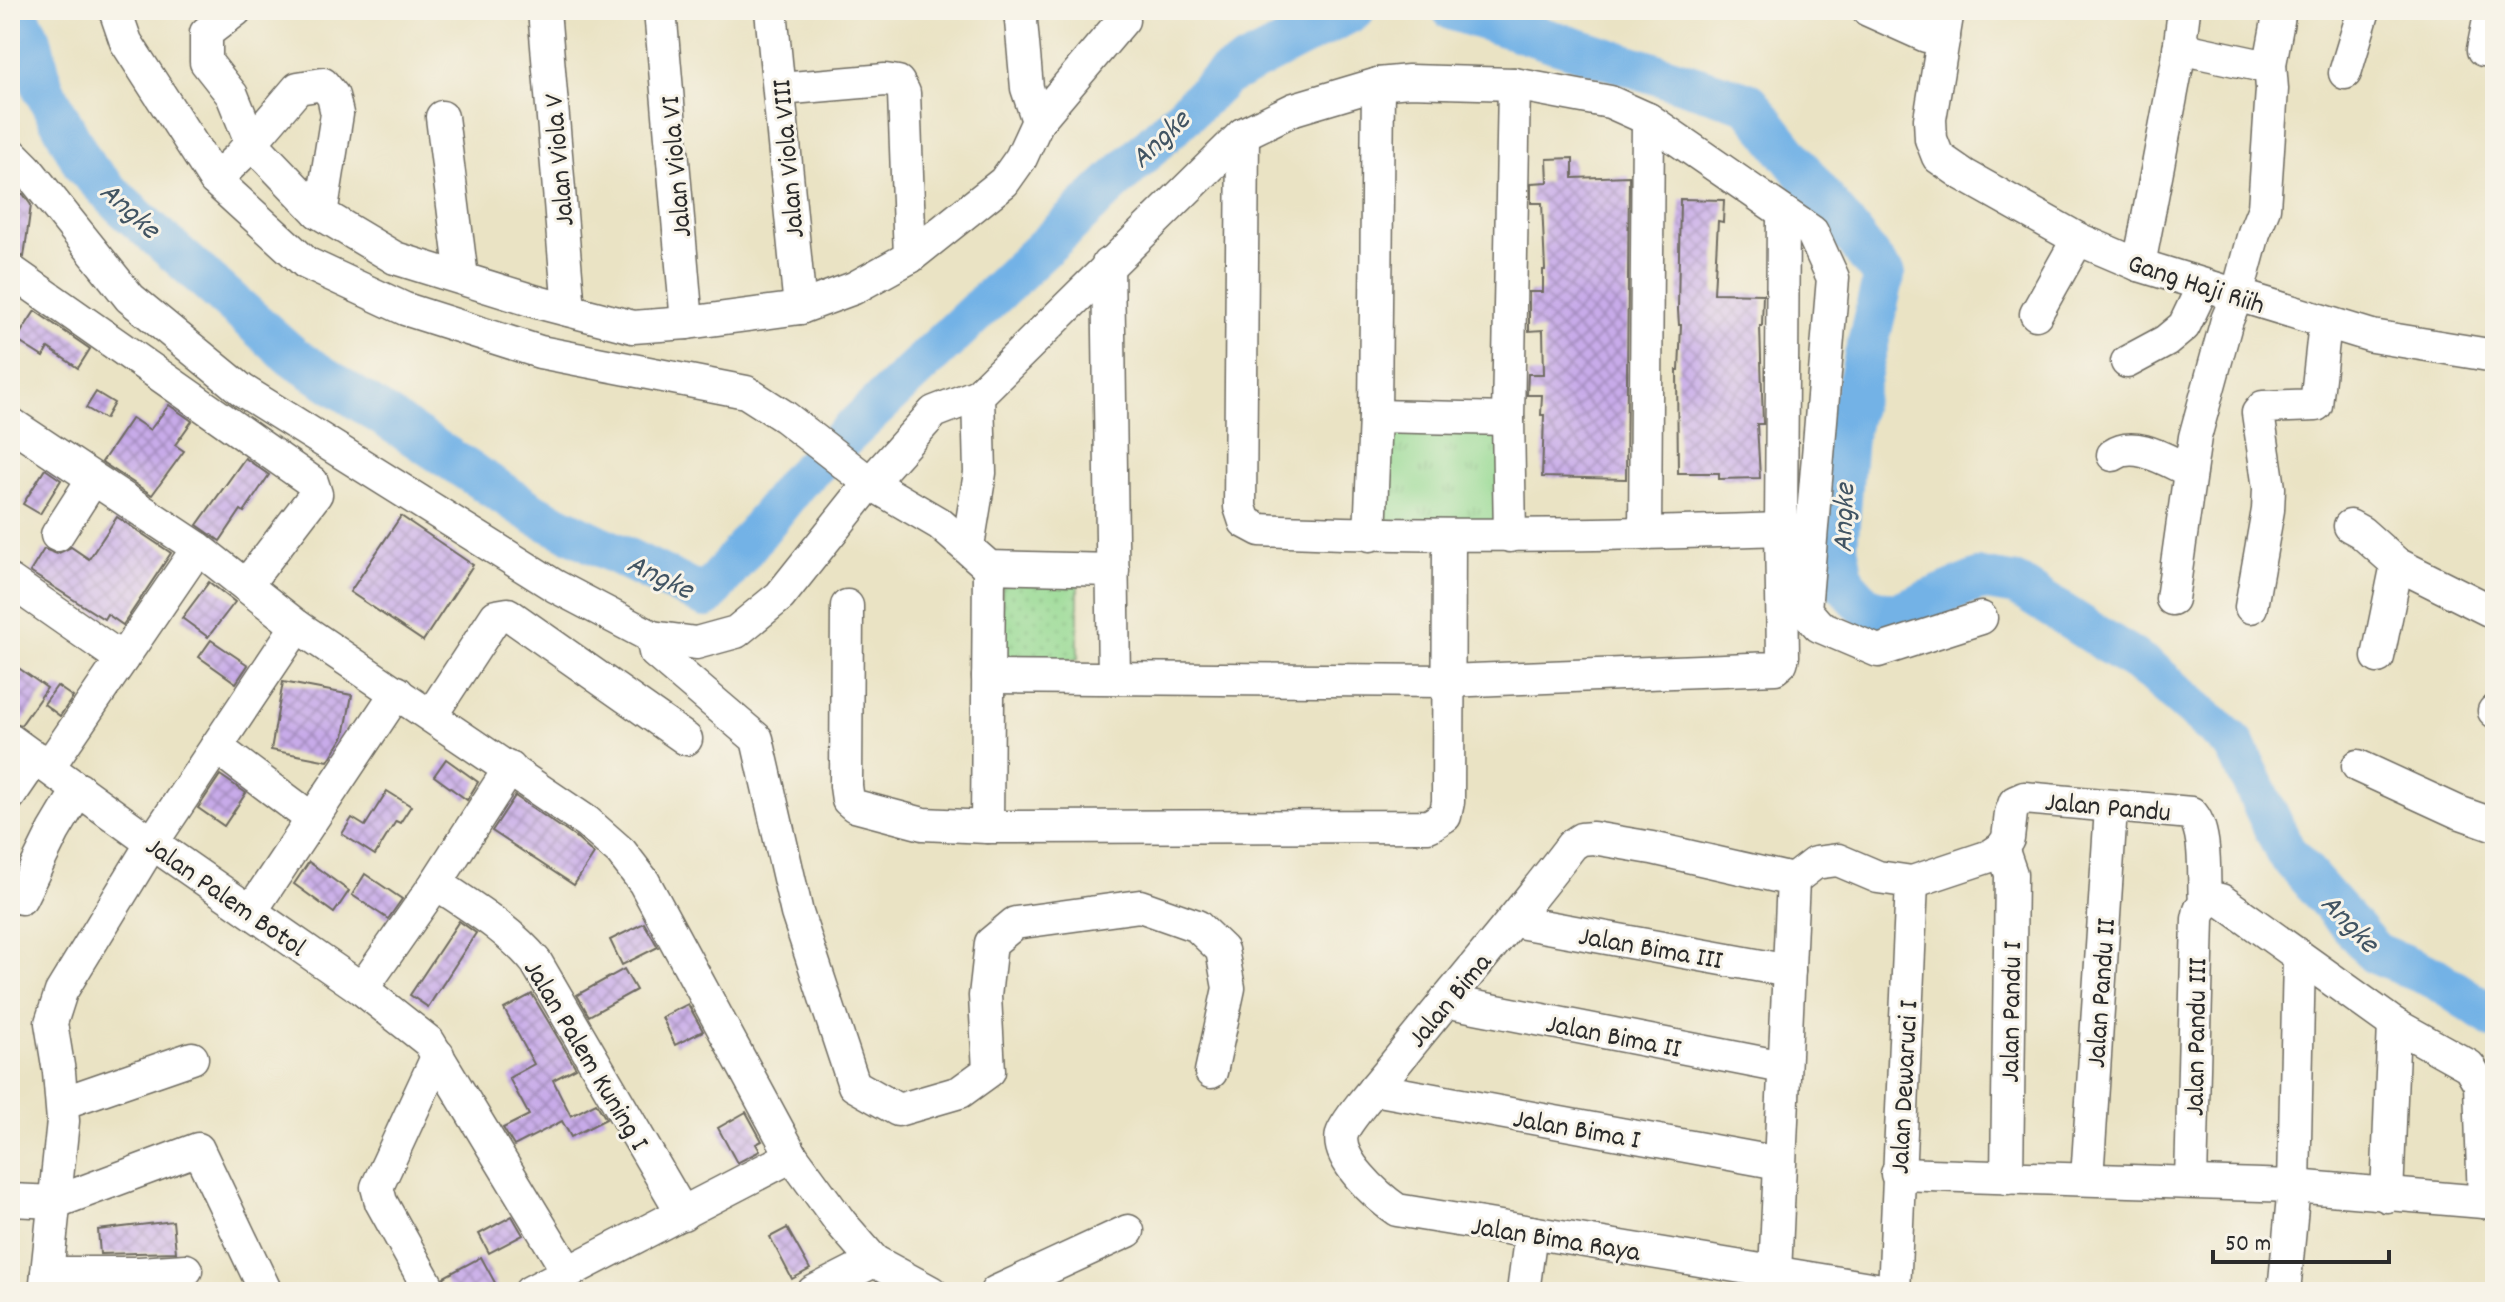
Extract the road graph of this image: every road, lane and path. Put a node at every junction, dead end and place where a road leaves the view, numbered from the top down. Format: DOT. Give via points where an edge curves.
graph roads {
  1 [pos="115,10"];
  2 [pos="236,10"];
  3 [pos="544,10"];
  4 [pos="660,10"];
  5 [pos="771,10"];
  6 [pos="1020,10"];
  7 [pos="1122,10"];
  8 [pos="1868,10"];
  9 [pos="2184,10"];
  10 [pos="2280,10"];
  11 [pos="2364,10"];
  12 [pos="2491,10"];
  13 [pos="1946,24"];
  14 [pos="2179,48"];
  15 [pos="2483,50"];
  16 [pos="2270,64"];
  17 [pos="2345,73"];
  18 [pos="1378,84"];
  19 [pos="1514,84"];
  20 [pos="780,89"];
  21 [pos="442,117"];
  22 [pos="1648,119"];
  23 [pos="1038,121"];
  24 [pos="1243,134"];
  25 [pos="251,142"];
  26 [pos="10,152"];
  27 [pos="215,180"];
  28 [pos="318,212"];
  29 [pos="1783,214"];
  30 [pos="2078,239"];
  31 [pos="910,257"];
  32 [pos="1108,264"];
  33 [pos="2139,265"];
  34 [pos="10,270"];
  35 [pos="462,278"];
  36 [pos="2203,286"];
  37 [pos="2237,296"];
  38 [pos="800,308"];
  39 [pos="569,310"];
  40 [pos="2036,314"];
  41 [pos="687,323"];
  42 [pos="2325,323"];
  43 [pos="2495,356"];
  44 [pos="2127,362"];
  45 [pos="978,395"];
  46 [pos="1375,416"];
  47 [pos="1508,419"];
  48 [pos="10,423"];
  49 [pos="2113,455"];
  50 [pos="2190,471"];
  51 [pos="93,479"];
  52 [pos="864,479"];
  53 [pos="2350,526"];
  54 [pos="1781,529"];
  55 [pos="1645,534"];
  56 [pos="57,535"];
  57 [pos="1370,535"];
  58 [pos="1449,536"];
  59 [pos="1510,536"];
  60 [pos="198,548"];
  61 [pos="978,557"];
  62 [pos="2397,564"];
  63 [pos="1113,570"];
  64 [pos="10,581"];
  65 [pos="247,584"];
  66 [pos="2172,599"];
  67 [pos="847,606"];
  68 [pos="2251,607"];
  69 [pos="2495,613"];
  70 [pos="1981,618"];
  71 [pos="297,626"];
  72 [pos="652,637"];
  73 [pos="2378,657"];
  74 [pos="122,659"];
  75 [pos="988,677"];
  76 [pos="1114,678"];
  77 [pos="1447,681"];
  78 [pos="397,692"];
  79 [pos="432,714"];
  80 [pos="686,739"];
  81 [pos="216,747"];
  82 [pos="32,755"];
  83 [pos="2358,766"];
  84 [pos="510,768"];
  85 [pos="79,789"];
  86 [pos="10,795"];
  87 [pos="2111,808"];
  88 [pos="312,819"];
  89 [pos="2495,825"];
  90 [pos="987,827"];
  91 [pos="152,843"];
  92 [pos="2002,848"];
  93 [pos="1793,880"];
  94 [pos="1912,882"];
  95 [pos="436,883"];
  96 [pos="21,898"];
  97 [pos="2208,901"];
  98 [pos="251,911"];
  99 [pos="1514,921"];
  100 [pos="2299,957"];
  101 [pos="1789,971"];
  102 [pos="362,989"];
  103 [pos="1445,1001"];
  104 [pos="2394,1024"];
  105 [pos="438,1055"];
  106 [pos="192,1058"];
  107 [pos="1783,1067"];
  108 [pos="1211,1072"];
  109 [pos="1374,1089"];
  110 [pos="62,1103"];
  111 [pos="792,1156"];
  112 [pos="1779,1163"];
  113 [pos="1353,1168"];
  114 [pos="1897,1174"];
  115 [pos="2007,1178"];
  116 [pos="2087,1179"];
  117 [pos="2191,1181"];
  118 [pos="2294,1186"];
  119 [pos="2387,1196"];
  120 [pos="10,1200"];
  121 [pos="56,1202"];
  122 [pos="2490,1203"];
  123 [pos="683,1214"];
  124 [pos="1128,1231"];
  125 [pos="1531,1232"];
  126 [pos="874,1261"];
  127 [pos="186,1270"];
  128 [pos="568,1272"];
  129 [pos="1775,1273"];
  130 [pos="46,1283"];
  131 [pos="266,1292"];
  132 [pos="431,1292"];
  133 [pos="530,1292"];
  134 [pos="813,1292"];
  135 [pos="931,1292"];
  136 [pos="996,1292"];
  137 [pos="1523,1292"];
  138 [pos="1894,1292"];
  139 [pos="2284,1292"];
  1 -- 27 [label="street" via="126,42"];
  2 -- 25 [label="street" via="206,33 206,62 232,95"];
  3 -- 39 [label="street, Jalan Viola V"];
  4 -- 41 [label="street, Jalan Viola VI"];
  5 -- 20 [label="street, Jalan Viola VIII"];
  6 -- 23 [label="street" via="1027,88"];
  7 -- 23 [label="street" via="1123,20"];
  8 -- 13 [label="street" via="1926,36"];
  9 -- 14 [label="street"];
  10 -- 16 [label="street"];
  11 -- 17 [label="street"];
  12 -- 15 [label="street"];
  13 -- 30 [label="street, Gang Haji Riih" via="1930,119 1938,157"];
  14 -- 16 [label="street"];
  14 -- 33 [label="street"];
  16 -- 37 [label="street" via="2264,208"];
  18 -- 19 [label="street"];
  18 -- 24 [label="street" via="1294,109"];
  18 -- 46 [label="street"];
  19 -- 22 [label="street" via="1610,102"];
  19 -- 47 [label="street"];
  20 -- 31 [label="street" via="898,82 904,93"];
  20 -- 38 [label="street, Jalan Viola VIII"];
  21 -- 35 [label="street"];
  22 -- 29 [label="street"];
  22 -- 55 [label="street"];
  23 -- 31 [label="street" via="1004,182"];
  24 -- 32 [label="street"];
  24 -- 57 [label="street" via="1240,507 1245,522 1260,530"];
  25 -- 27 [label="street"];
  25 -- 28 [label="street"];
  25 -- 28 [label="street" via="298,88 323,84 337,114"];
  26 -- 72 [label="street" via="130,298 242,390 555,586"];
  27 -- 52 [label="street" via="306,263 405,309 540,352 746,392"];
  28 -- 35 [label="street" via="395,258"];
  29 -- 54 [label="street"];
  29 -- 70 [label="street" via="1812,232 1833,278 1805,610 1819,626 1878,651"];
  30 -- 33 [label="street, Gang Haji Riih"];
  30 -- 40 [label="street"];
  31 -- 38 [label="street" via="854,288"];
  32 -- 45 [label="street"];
  32 -- 63 [label="street"];
  33 -- 36 [label="street, Gang Haji Riih"];
  34 -- 65 [label="street" via="312,482 316,494"];
  35 -- 39 [label="street"];
  36 -- 37 [label="street, Gang Haji Riih"];
  36 -- 44 [label="street" via="2184,326"];
  37 -- 42 [label="street, Gang Haji Riih"];
  37 -- 50 [label="street"];
  38 -- 41 [label="street"];
  39 -- 41 [label="street" via="633,327"];
  42 -- 43 [label="street, Gang Haji Riih"];
  42 -- 68 [label="street" via="2316,405 2263,407 2258,413 2269,488"];
  45 -- 52 [label="street" via="934,412"];
  45 -- 61 [label="street"];
  46 -- 47 [label="street"];
  46 -- 57 [label="street"];
  47 -- 59 [label="street"];
  48 -- 51 [label="street"];
  49 -- 50 [label="street" via="2141,450"];
  50 -- 66 [label="street"];
  51 -- 56 [label="street"];
  51 -- 60 [label="street"];
  52 -- 61 [label="street" via="940,524"];
  52 -- 72 [label="street" via="780,596 736,632 696,643"];
  53 -- 62 [label="street"];
  54 -- 55 [label="street"];
  54 -- 77 [label="street" via="1783,656 1775,668"];
  55 -- 59 [label="street"];
  57 -- 58 [label="street"];
  58 -- 59 [label="street"];
  58 -- 77 [label="street"];
  60 -- 65 [label="street"];
  60 -- 74 [label="street"];
  61 -- 63 [label="street"];
  61 -- 75 [label="street"];
  62 -- 69 [label="street"];
  62 -- 73 [label="street"];
  63 -- 76 [label="street"];
  64 -- 74 [label="street"];
  65 -- 71 [label="street"];
  67 -- 90 [label="street" via="848,800 923,824"];
  71 -- 78 [label="street"];
  71 -- 81 [label="street"];
  72 -- 108 [label="street" via="655,652 757,739 797,913 854,1085 898,1110 960,1092 989,1071 985,996 991,943 1015,923 1140,906 1197,926 1222,950 1229,988"];
  74 -- 82 [label="street"];
  75 -- 76 [label="street"];
  75 -- 90 [label="street"];
  76 -- 77 [label="street"];
  77 -- 90 [label="street" via="1448,802 1445,816 1429,826"];
  78 -- 79 [label="street"];
  78 -- 88 [label="street"];
  79 -- 80 [label="street" via="496,616 508,614"];
  79 -- 84 [label="street"];
  81 -- 88 [label="street"];
  81 -- 91 [label="street"];
  82 -- 85 [label="street, Jalan Palem Botol"];
  82 -- 86 [label="street"];
  83 -- 89 [label="street"];
  84 -- 95 [label="street"];
  84 -- 111 [label="street" via="587,822 644,882"];
  85 -- 91 [label="street, Jalan Palem Botol"];
  85 -- 96 [label="street"];
  87 -- 92 [label="street, Jalan Pandu" via="2024,798 2015,802"];
  87 -- 97 [label="street, Jalan Pandu" via="2191,813 2201,831"];
  87 -- 116 [label="street, Jalan Pandu II"];
  88 -- 98 [label="street"];
  91 -- 98 [label="street, Jalan Palem Botol"];
  91 -- 110 [label="street" via="61,992 51,1023"];
  92 -- 94 [label="street"];
  92 -- 115 [label="street, Jalan Pandu I" via="2011,874"];
  93 -- 94 [label="street" via="1815,863 1838,860 1878,877"];
  93 -- 99 [label="street, Jalan Bima" via="1652,848 1581,839"];
  93 -- 101 [label="street"];
  94 -- 114 [label="street, Jalan Dewaruci I"];
  95 -- 102 [label="street"];
  95 -- 123 [label="street, Jalan Palem Kuning I" via="500,927 536,962"];
  97 -- 100 [label="street" via="2221,900"];
  97 -- 117 [label="street, Jalan Pandu III" via="2198,919"];
  98 -- 102 [label="street, Jalan Palem Botol"];
  99 -- 101 [label="street, Jalan Bima III"];
  99 -- 103 [label="street, Jalan Bima"];
  100 -- 104 [label="street"];
  100 -- 118 [label="street"];
  101 -- 107 [label="street"];
  102 -- 105 [label="street, Jalan Palem Botol" via="419,1033"];
  103 -- 107 [label="street, Jalan Bima II"];
  103 -- 109 [label="street, Jalan Bima"];
  104 -- 119 [label="street"];
  104 -- 122 [label="street" via="2469,1066 2480,1084"];
  105 -- 128 [label="street, Jalan Palem Botol"];
  105 -- 132 [label="street" via="377,1187"];
  106 -- 110 [label="street"];
  107 -- 112 [label="street"];
  109 -- 112 [label="street, Jalan Bima I"];
  109 -- 113 [label="street, Jalan Bima" via="1342,1133 1342,1149"];
  110 -- 121 [label="street"];
  111 -- 123 [label="street"];
  111 -- 126 [label="street"];
  112 -- 129 [label="street"];
  113 -- 125 [label="street, Jalan Bima Raya" via="1377,1197 1397,1210"];
  114 -- 115 [label="street"];
  114 -- 138 [label="street, Jalan Dewaruci I"];
  115 -- 116 [label="street"];
  116 -- 117 [label="street"];
  117 -- 118 [label="street"];
  118 -- 119 [label="street"];
  118 -- 139 [label="street"];
  119 -- 122 [label="street"];
  120 -- 121 [label="street"];
  121 -- 130 [label="street"];
  121 -- 131 [label="street" via="198,1149"];
  123 -- 128 [label="street"];
  124 -- 136 [label="street"];
  125 -- 129 [label="street, Jalan Bima Raya"];
  125 -- 137 [label="street"];
  126 -- 134 [label="street"];
  126 -- 135 [label="street"];
  127 -- 130 [label="street"];
  128 -- 133 [label="street"];
  129 -- 138 [label="street, Jalan Bima Raya"];
}
